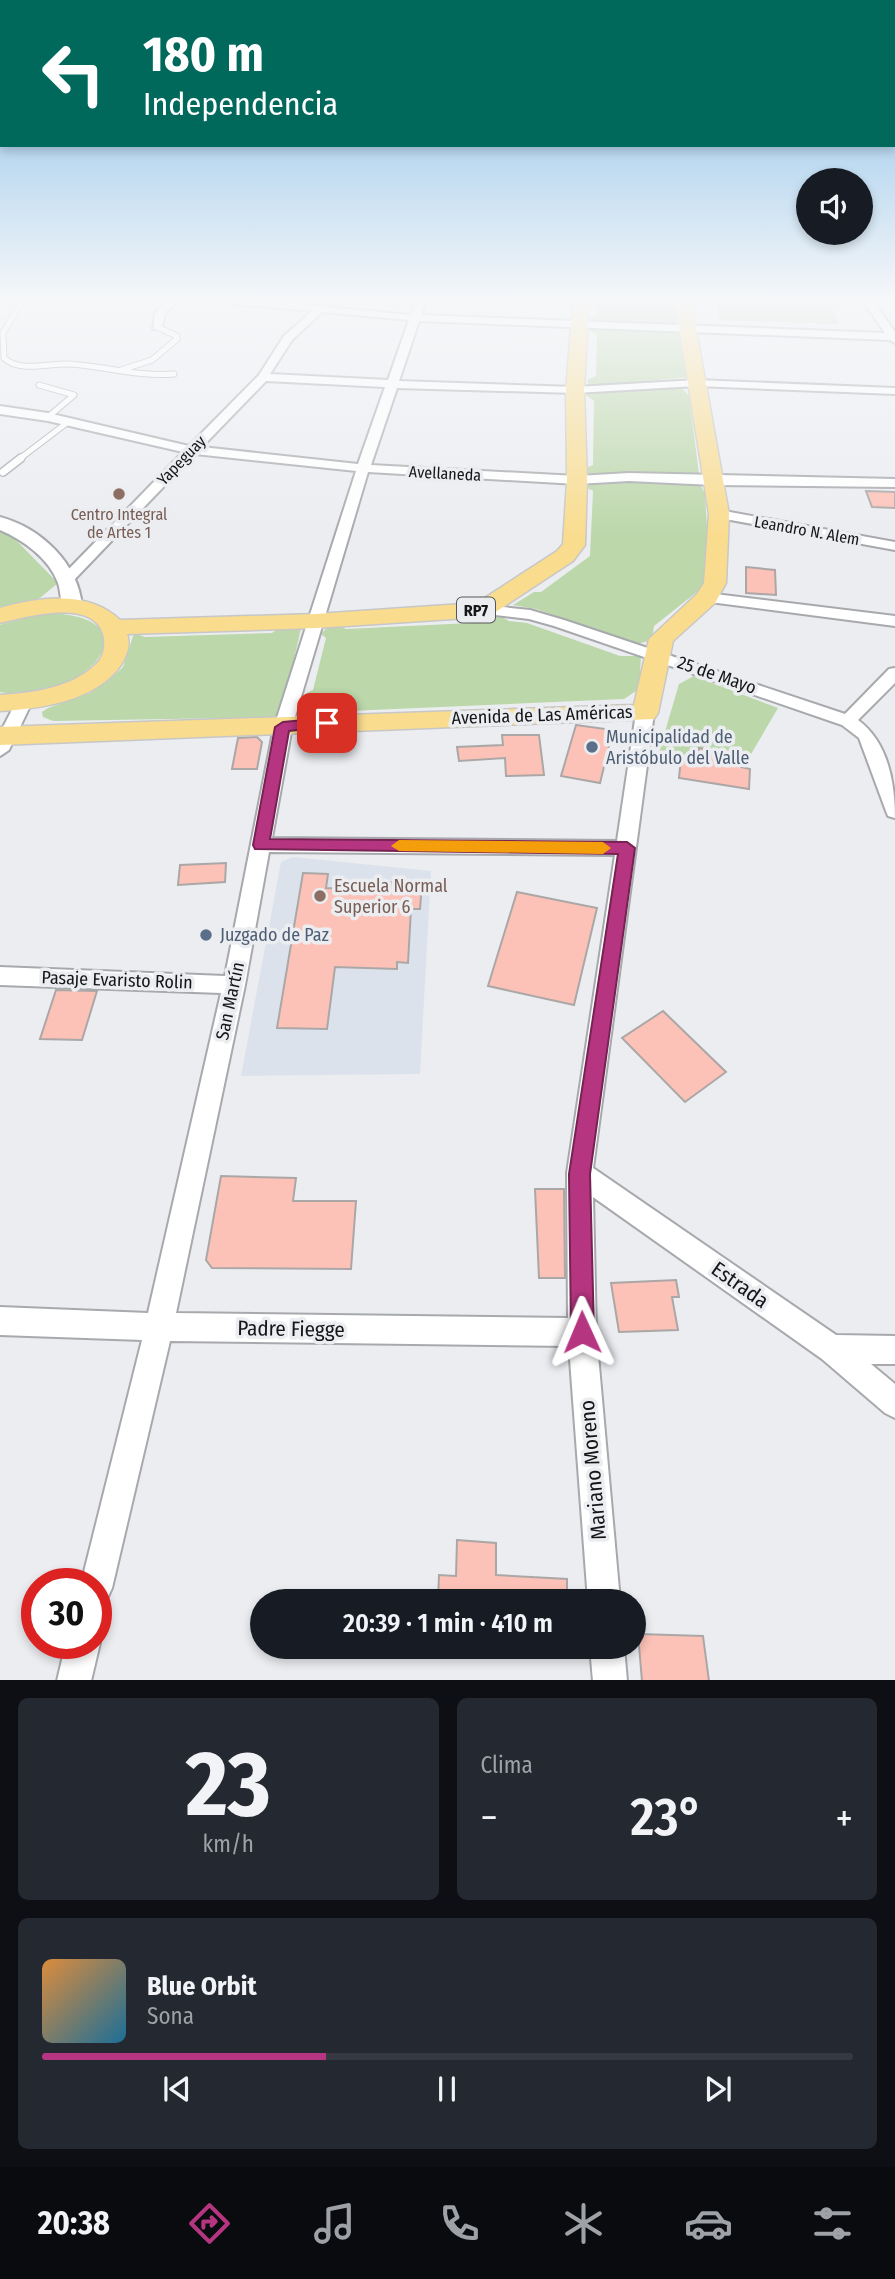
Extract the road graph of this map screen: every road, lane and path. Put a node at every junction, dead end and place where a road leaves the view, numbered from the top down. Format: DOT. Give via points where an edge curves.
graph roads {
  1 [pos="261,379"];
  2 [pos="308,379"];
  3 [pos="395,379"];
  4 [pos="576,379"];
  5 [pos="696,379"];
  6 [pos="697,383"];
  7 [pos="393,384"];
  8 [pos="39,385"];
  9 [pos="575,390"];
  10 [pos="895,391"];
  11 [pos="0,410"];
  12 [pos="48,417"];
  13 [pos="68,422"];
  14 [pos="191,450"];
  15 [pos="363,468"];
  16 [pos="3,472"];
  17 [pos="577,480"];
  18 [pos="713,481"];
  19 [pos="895,484"];
  20 [pos="719,514"];
  21 [pos="0,523"];
  22 [pos="895,547"];
  23 [pos="68,578"];
  24 [pos="707,598"];
  25 [pos="72,606"];
  26 [pos="482,610"];
  27 [pos="0,615"];
  28 [pos="316,621"];
  29 [pos="895,621"];
  30 [pos="113,626"];
  31 [pos="657,655"];
  32 [pos="895,673"];
  33 [pos="888,688"];
  34 [pos="645,713"];
  35 [pos="848,720"];
  36 [pos="7,721"];
  37 [pos="283,727"];
  38 [pos="895,811"];
  39 [pos="261,845"];
  40 [pos="627,848"];
  41 [pos="0,976"];
  42 [pos="234,985"];
  43 [pos="580,1174"];
  44 [pos="0,1321"];
  45 [pos="159,1327"];
  46 [pos="582,1332"];
  47 [pos="832,1349"];
  48 [pos="895,1350"];
  49 [pos="895,1403"];
  50 [pos="101,1568"];
  51 [pos="603,1589"];
  52 [pos="79,1659"];
  53 [pos="608,1659"];
  54 [pos="74,1680"];
  55 [pos="610,1680"];
  1 -- 14 [label="street, Yapeguay"];
  2 -- 7 [label="street"];
  3 -- 7 [label="street, San Martín"];
  4 -- 9 [label="main road, RP7"];
  5 -- 6 [label="main road"];
  6 -- 9 [label="street"];
  6 -- 10 [label="street"];
  6 -- 18 [label="main road"];
  7 -- 9 [label="street"];
  7 -- 15 [label="street, San Martín"];
  8 -- 12 [label="lane" via="74,395"];
  9 -- 17 [label="main road, RP7"];
  11 -- 12 [label="street, Avellaneda"];
  12 -- 13 [label="street, Avellaneda"];
  13 -- 14 [label="street, Avellaneda"];
  13 -- 16 [label="lane"];
  14 -- 15 [label="street, Avellaneda"];
  14 -- 23 [label="street, Yapeguay"];
  15 -- 17 [label="street, Avellaneda"];
  15 -- 28 [label="street, San Martín"];
  17 -- 18 [label="street, Avellaneda"];
  17 -- 26 [label="main road, RP7" via="574,545 565,556"];
  18 -- 19 [label="street, Avellaneda"];
  18 -- 20 [label="main road"];
  20 -- 22 [label="street, Leandro N. Alem"];
  20 -- 24 [label="main road" via="715,583"];
  21 -- 23 [label="main road" via="49,554"];
  23 -- 25 [label="main road"];
  24 -- 29 [label="street"];
  24 -- 31 [label="main road, Avenida de Las Américas" via="661,639"];
  25 -- 27 [label="main road, RP7" via="45,605"];
  25 -- 30 [label="main road, RP7" via="103,617"];
  26 -- 28 [label="main road, RP7"];
  26 -- 31 [label="street, 25 de Mayo" via="541,618"];
  28 -- 30 [label="main road, RP7"];
  28 -- 37 [label="street, San Martín"];
  30 -- 36 [label="main road" via="118,641 114,657 100,673"];
  31 -- 34 [label="main road, Avenida de Las Américas"];
  31 -- 35 [label="street, 25 de Mayo"];
  32 -- 33 [label="street"];
  33 -- 35 [label="street"];
  34 -- 37 [label="main road, Avenida de Las Américas"];
  34 -- 40 [label="street, Mariano Moreno"];
  35 -- 38 [label="street, 25 de Mayo" via="867,736"];
  36 -- 37 [label="main road, Avenida de Las Américas"];
  37 -- 39 [label="street, San Martín"];
  39 -- 40 [label="street"];
  39 -- 42 [label="street, San Martín"];
  40 -- 43 [label="street, Mariano Moreno"];
  41 -- 42 [label="street, Pasaje Evaristo Rolin"];
  42 -- 45 [label="street, San Martín"];
  43 -- 46 [label="street, Mariano Moreno"];
  43 -- 47 [label="street, Estrada"];
  44 -- 45 [label="street, Padre Fiegge"];
  45 -- 46 [label="street, Padre Fiegge"];
  45 -- 50 [label="street, San Martín"];
  46 -- 51 [label="street, Mariano Moreno"];
  47 -- 48 [label="street"];
  47 -- 49 [label="street, Estrada"];
  52 -- 54 [label="street"];
  53 -- 55 [label="street"];
}
